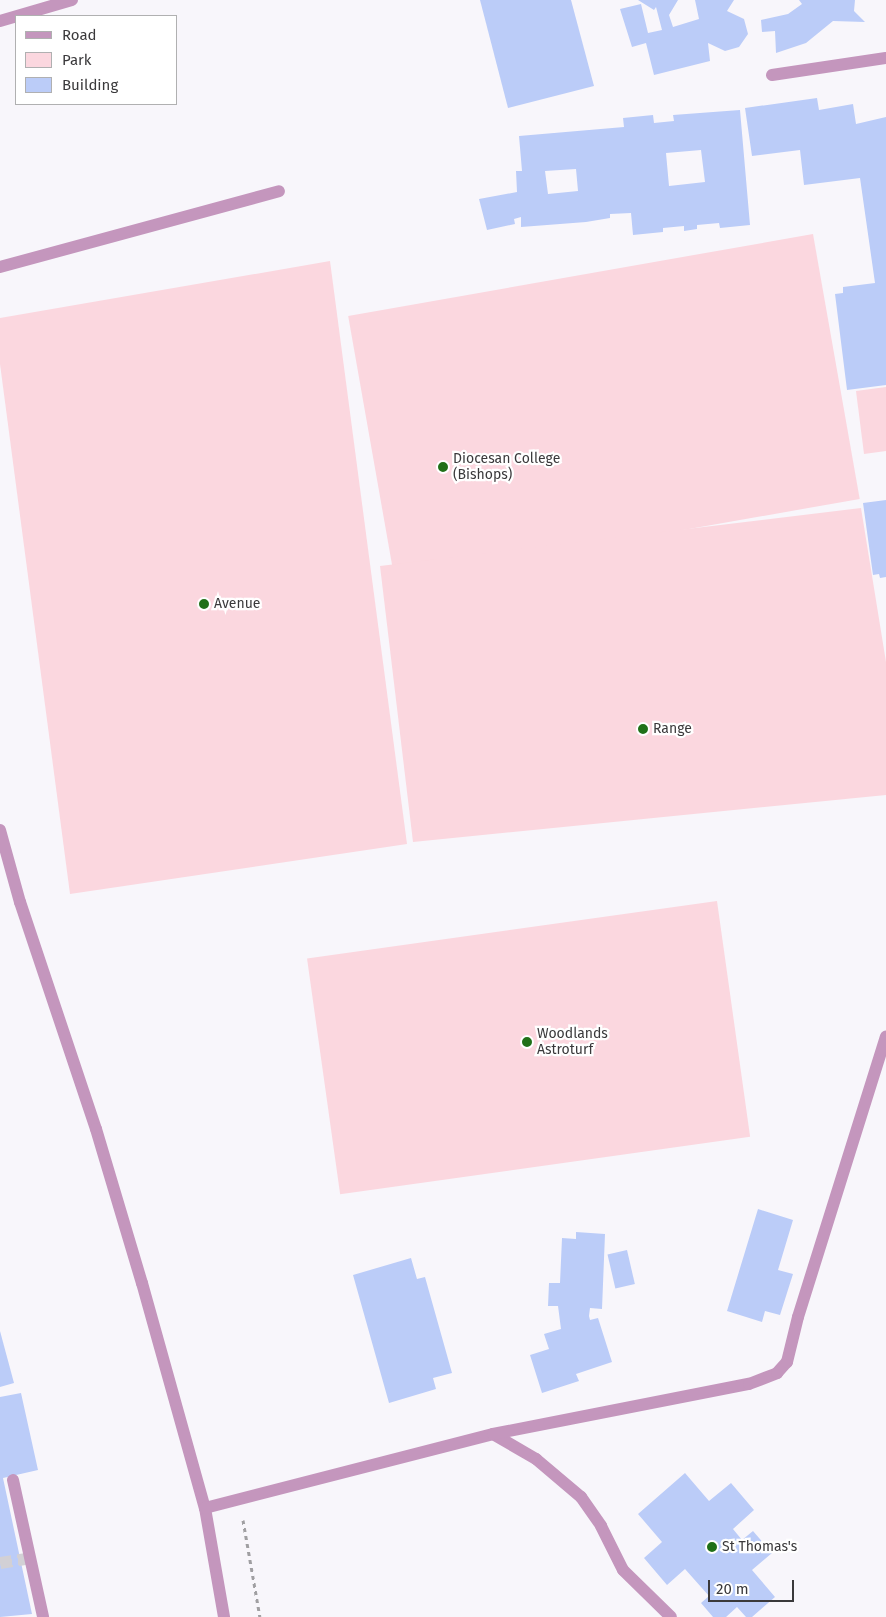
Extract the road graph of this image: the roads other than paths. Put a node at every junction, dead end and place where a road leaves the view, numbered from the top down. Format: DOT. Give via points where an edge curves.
graph roads {
  1 [pos="72,0"];
  2 [pos="21,15"];
  3 [pos="15,17"];
  4 [pos="0,21"];
  5 [pos="886,58"];
  6 [pos="772,75"];
  7 [pos="280,191"];
  8 [pos="0,267"];
  9 [pos="0,830"];
  10 [pos="886,1038"];
  11 [pos="493,1434"];
  12 [pos="13,1480"];
  13 [pos="205,1508"];
  14 [pos="43,1617"];
  15 [pos="224,1617"];
  16 [pos="671,1617"];
  1 -- 2 [label="street"];
  3 -- 4 [label="street"];
  5 -- 6 [label="street"];
  7 -- 8 [label="street"];
  9 -- 13 [label="street" via="20,902 99,1138"];
  10 -- 11 [label="street" via="798,1316 787,1362 777,1373 749,1384"];
  11 -- 13 [label="street"];
  11 -- 16 [label="street" via="536,1459 581,1497 623,1570"];
  12 -- 14 [label="street"];
  13 -- 15 [label="street"];
}
